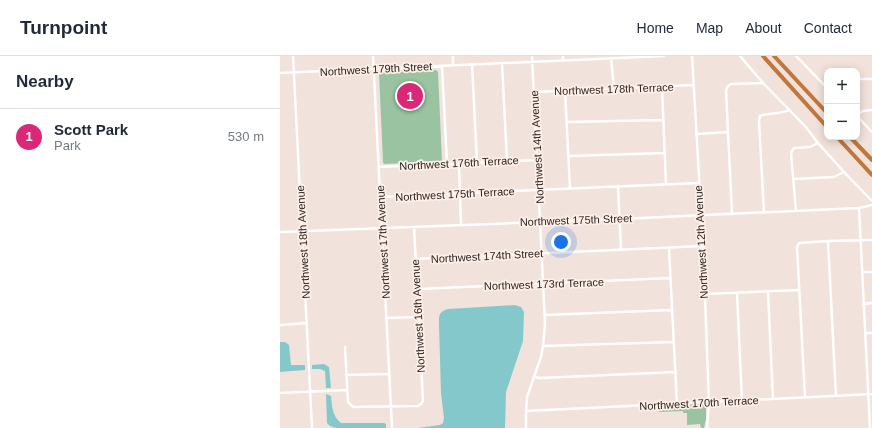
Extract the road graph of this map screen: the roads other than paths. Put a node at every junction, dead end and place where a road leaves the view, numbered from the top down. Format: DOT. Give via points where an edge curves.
graph roads {
  1 [pos="293,56"];
  2 [pos="373,56"];
  3 [pos="453,56"];
  4 [pos="532,56"];
  5 [pos="563,56"];
  6 [pos="664,56"];
  7 [pos="692,56"];
  8 [pos="740,56"];
  9 [pos="763,56"];
  10 [pos="774,56"];
  11 [pos="796,56"];
  12 [pos="611,58"];
  13 [pos="563,60"];
  14 [pos="533,62"];
  15 [pos="502,63"];
  16 [pos="472,64"];
  17 [pos="454,65"];
  18 [pos="442,66"];
  19 [pos="374,69"];
  20 [pos="294,72"];
  21 [pos="280,73"];
  22 [pos="872,78"];
  23 [pos="860,79"];
  24 [pos="763,83"];
  25 [pos="822,83"];
  26 [pos="693,85"];
  27 [pos="662,87"];
  28 [pos="614,89"];
  29 [pos="565,91"];
  30 [pos="535,92"];
  31 [pos="789,110"];
  32 [pos="824,110"];
  33 [pos="872,110"];
  34 [pos="860,113"];
  35 [pos="860,118"];
  36 [pos="663,120"];
  37 [pos="566,122"];
  38 [pos="824,123"];
  39 [pos="728,132"];
  40 [pos="872,132"];
  41 [pos="696,134"];
  42 [pos="840,140"];
  43 [pos="853,140"];
  44 [pos="818,143"];
  45 [pos="665,153"];
  46 [pos="568,156"];
  47 [pos="538,160"];
  48 [pos="872,160"];
  49 [pos="507,161"];
  50 [pos="477,163"];
  51 [pos="447,164"];
  52 [pos="459,164"];
  53 [pos="379,167"];
  54 [pos="844,172"];
  55 [pos="872,175"];
  56 [pos="793,179"];
  57 [pos="698,183"];
  58 [pos="666,184"];
  59 [pos="618,186"];
  60 [pos="570,188"];
  61 [pos="540,190"];
  62 [pos="460,193"];
  63 [pos="380,197"];
  64 [pos="872,201"];
  65 [pos="872,206"];
  66 [pos="859,208"];
  67 [pos="796,211"];
  68 [pos="764,213"];
  69 [pos="732,214"];
  70 [pos="701,215"];
  71 [pos="620,219"];
  72 [pos="541,221"];
  73 [pos="461,225"];
  74 [pos="414,227"];
  75 [pos="382,229"];
  76 [pos="280,232"];
  77 [pos="303,232"];
  78 [pos="860,240"];
  79 [pos="872,240"];
  80 [pos="828,241"];
  81 [pos="703,246"];
  82 [pos="669,249"];
  83 [pos="621,250"];
  84 [pos="542,253"];
  85 [pos="415,259"];
  86 [pos="862,272"];
  87 [pos="872,272"];
  88 [pos="671,278"];
  89 [pos="544,284"];
  90 [pos="417,289"];
  91 [pos="799,290"];
  92 [pos="768,292"];
  93 [pos="737,293"];
  94 [pos="704,294"];
  95 [pos="872,303"];
  96 [pos="863,304"];
  97 [pos="672,310"];
  98 [pos="545,315"];
  99 [pos="418,317"];
  100 [pos="386,318"];
  101 [pos="307,323"];
  102 [pos="280,325"];
  103 [pos="865,333"];
  104 [pos="872,333"];
  105 [pos="674,342"];
  106 [pos="543,346"];
  107 [pos="345,347"];
  108 [pos="866,363"];
  109 [pos="872,363"];
  110 [pos="676,372"];
  111 [pos="389,374"];
  112 [pos="346,375"];
  113 [pos="534,376"];
  114 [pos="347,390"];
  115 [pos="310,392"];
  116 [pos="280,393"];
  117 [pos="868,394"];
  118 [pos="872,394"];
  119 [pos="836,396"];
  120 [pos="805,397"];
  121 [pos="773,399"];
  122 [pos="742,401"];
  123 [pos="709,402"];
  124 [pos="677,404"];
  125 [pos="391,407"];
  126 [pos="526,411"];
  127 [pos="312,428"];
  128 [pos="392,428"];
  129 [pos="526,428"];
  130 [pos="707,428"];
  131 [pos="871,428"];
  1 -- 20 [label="street, Northwest 18th Avenue"];
  2 -- 19 [label="street, Northwest 17th Avenue"];
  3 -- 17 [label="street"];
  4 -- 14 [label="street, Northwest 14th Avenue"];
  5 -- 13 [label="street"];
  6 -- 12 [label="street, Northwest 179th Street"];
  7 -- 26 [label="street, Northwest 12th Avenue"];
  8 -- 24 [label="street"];
  9 -- 38 [label="highway"];
  10 -- 32 [label="highway"];
  11 -- 25 [label="street"];
  12 -- 13 [label="street, Northwest 179th Street"];
  12 -- 28 [label="street"];
  13 -- 14 [label="street, Northwest 179th Street"];
  14 -- 15 [label="street, Northwest 179th Street"];
  14 -- 30 [label="street, Northwest 14th Avenue"];
  15 -- 16 [label="street, Northwest 179th Street"];
  15 -- 49 [label="street"];
  16 -- 17 [label="street, Northwest 179th Street"];
  16 -- 50 [label="street"];
  17 -- 18 [label="street, Northwest 179th Street"];
  18 -- 19 [label="street, Northwest 179th Street"];
  18 -- 51 [label="street"];
  19 -- 20 [label="street, Northwest 179th Street"];
  19 -- 53 [label="street, Northwest 17th Avenue"];
  20 -- 21 [label="street, Northwest 179th Street"];
  20 -- 77 [label="street, Northwest 18th Avenue"];
  22 -- 23 [label="street"];
  24 -- 31 [label="street"];
  24 -- 39 [label="street" via="728,86"];
  26 -- 27 [label="street, Northwest 178th Terrace"];
  26 -- 41 [label="street, Northwest 12th Avenue"];
  27 -- 28 [label="street, Northwest 178th Terrace"];
  27 -- 36 [label="street"];
  28 -- 29 [label="street, Northwest 178th Terrace"];
  29 -- 30 [label="street, Northwest 178th Terrace"];
  29 -- 37 [label="street"];
  30 -- 47 [label="street, Northwest 14th Avenue"];
  31 -- 44 [label="street"];
  31 -- 68 [label="street" via="783,113 766,113 760,116 758,121"];
  33 -- 34 [label="street"];
  35 -- 40 [label="street"];
  36 -- 37 [label="street"];
  36 -- 45 [label="street"];
  37 -- 46 [label="street"];
  39 -- 41 [label="street"];
  39 -- 69 [label="street"];
  41 -- 57 [label="street, Northwest 12th Avenue"];
  42 -- 55 [label="highway"];
  43 -- 48 [label="highway"];
  44 -- 54 [label="street"];
  44 -- 56 [label="street" via="810,147 794,148"];
  45 -- 46 [label="street"];
  45 -- 58 [label="street"];
  46 -- 60 [label="street"];
  47 -- 49 [label="street, Northwest 176th Terrace"];
  47 -- 61 [label="street, Northwest 14th Avenue"];
  49 -- 50 [label="street, Northwest 176th Terrace"];
  50 -- 52 [label="street, Northwest 176th Terrace"];
  51 -- 52 [label="street, Northwest 176th Terrace"];
  51 -- 53 [label="street, Northwest 176th Terrace"];
  52 -- 62 [label="street"];
  53 -- 63 [label="street, Northwest 17th Avenue"];
  54 -- 56 [label="street" via="834,177"];
  54 -- 64 [label="street"];
  56 -- 67 [label="street"];
  57 -- 58 [label="street, Northwest 175th Terrace"];
  57 -- 70 [label="street, Northwest 12th Avenue"];
  58 -- 59 [label="street, Northwest 175th Terrace"];
  59 -- 60 [label="street, Northwest 175th Terrace"];
  59 -- 71 [label="street"];
  60 -- 61 [label="street, Northwest 175th Terrace"];
  61 -- 62 [label="street, Northwest 175th Terrace"];
  61 -- 72 [label="street, Northwest 14th Avenue"];
  62 -- 63 [label="street, Northwest 175th Terrace"];
  62 -- 73 [label="street"];
  63 -- 75 [label="street, Northwest 17th Avenue"];
  65 -- 66 [label="street, Northwest 175th Street"];
  66 -- 67 [label="street, Northwest 175th Street"];
  66 -- 78 [label="street"];
  67 -- 68 [label="street, Northwest 175th Street"];
  68 -- 69 [label="street, Northwest 175th Street"];
  69 -- 70 [label="street, Northwest 175th Street"];
  70 -- 71 [label="street, Northwest 175th Street"];
  70 -- 81 [label="street, Northwest 12th Avenue"];
  71 -- 72 [label="street, Northwest 175th Street"];
  71 -- 83 [label="street"];
  72 -- 73 [label="street, Northwest 175th Street"];
  72 -- 84 [label="street, Northwest 14th Avenue"];
  73 -- 74 [label="street, Northwest 175th Street"];
  74 -- 75 [label="street, Northwest 175th Street"];
  74 -- 85 [label="street, Northwest 16th Avenue"];
  75 -- 77 [label="street, Northwest 175th Street"];
  75 -- 100 [label="street, Northwest 17th Avenue"];
  76 -- 77 [label="street, Northwest 175th Street"];
  77 -- 101 [label="street, Northwest 18th Avenue"];
  78 -- 79 [label="street"];
  78 -- 80 [label="street"];
  78 -- 86 [label="street"];
  80 -- 91 [label="street" via="799,243"];
  80 -- 119 [label="street"];
  81 -- 82 [label="street, Northwest 174th Street"];
  81 -- 94 [label="street, Northwest 12th Avenue"];
  82 -- 83 [label="street, Northwest 174th Street"];
  82 -- 88 [label="street"];
  83 -- 84 [label="street, Northwest 174th Street"];
  84 -- 85 [label="street, Northwest 174th Street"];
  84 -- 89 [label="street, Northwest 14th Avenue"];
  85 -- 90 [label="street, Northwest 16th Avenue"];
  86 -- 87 [label="street"];
  86 -- 96 [label="street"];
  88 -- 89 [label="street, Northwest 173rd Terrace"];
  88 -- 97 [label="street"];
  89 -- 90 [label="street, Northwest 173rd Terrace"];
  89 -- 98 [label="street, Northwest 14th Avenue"];
  90 -- 99 [label="street, Northwest 16th Avenue"];
  91 -- 92 [label="street"];
  91 -- 120 [label="street"];
  92 -- 93 [label="street"];
  92 -- 121 [label="street"];
  93 -- 94 [label="street"];
  93 -- 122 [label="street"];
  94 -- 123 [label="street, Northwest 12th Avenue"];
  95 -- 96 [label="street"];
  96 -- 103 [label="street"];
  97 -- 98 [label="street"];
  97 -- 105 [label="street"];
  98 -- 106 [label="street, Northwest 14th Avenue"];
  99 -- 100 [label="street"];
  99 -- 125 [label="street, Northwest 16th Avenue" via="423,401 418,406"];
  100 -- 111 [label="street, Northwest 17th Avenue"];
  101 -- 102 [label="street"];
  101 -- 115 [label="street, Northwest 18th Avenue"];
  103 -- 104 [label="street"];
  103 -- 108 [label="street"];
  105 -- 106 [label="street"];
  105 -- 110 [label="street"];
  106 -- 113 [label="street, Northwest 14th Avenue"];
  107 -- 112 [label="street"];
  108 -- 109 [label="street"];
  108 -- 117 [label="street"];
  110 -- 113 [label="street" via="540,378"];
  110 -- 124 [label="street"];
  111 -- 112 [label="street"];
  111 -- 125 [label="street, Northwest 17th Avenue"];
  112 -- 114 [label="street"];
  113 -- 126 [label="street, Northwest 14th Avenue" via="527,397"];
  114 -- 115 [label="street"];
  114 -- 125 [label="street" via="348,402 353,407"];
  115 -- 116 [label="street"];
  115 -- 127 [label="street, Northwest 18th Avenue"];
  117 -- 118 [label="street, Northwest 170th Terrace"];
  117 -- 119 [label="street, Northwest 170th Terrace"];
  117 -- 131 [label="street"];
  119 -- 120 [label="street, Northwest 170th Terrace"];
  120 -- 121 [label="street, Northwest 170th Terrace"];
  121 -- 122 [label="street, Northwest 170th Terrace"];
  122 -- 123 [label="street, Northwest 170th Terrace"];
  123 -- 124 [label="street, Northwest 170th Terrace"];
  123 -- 130 [label="street, Northwest 12th Avenue"];
  124 -- 126 [label="street, Northwest 170th Terrace"];
  125 -- 128 [label="street, Northwest 17th Avenue"];
  126 -- 129 [label="street, Northwest 14th Avenue"];
}
